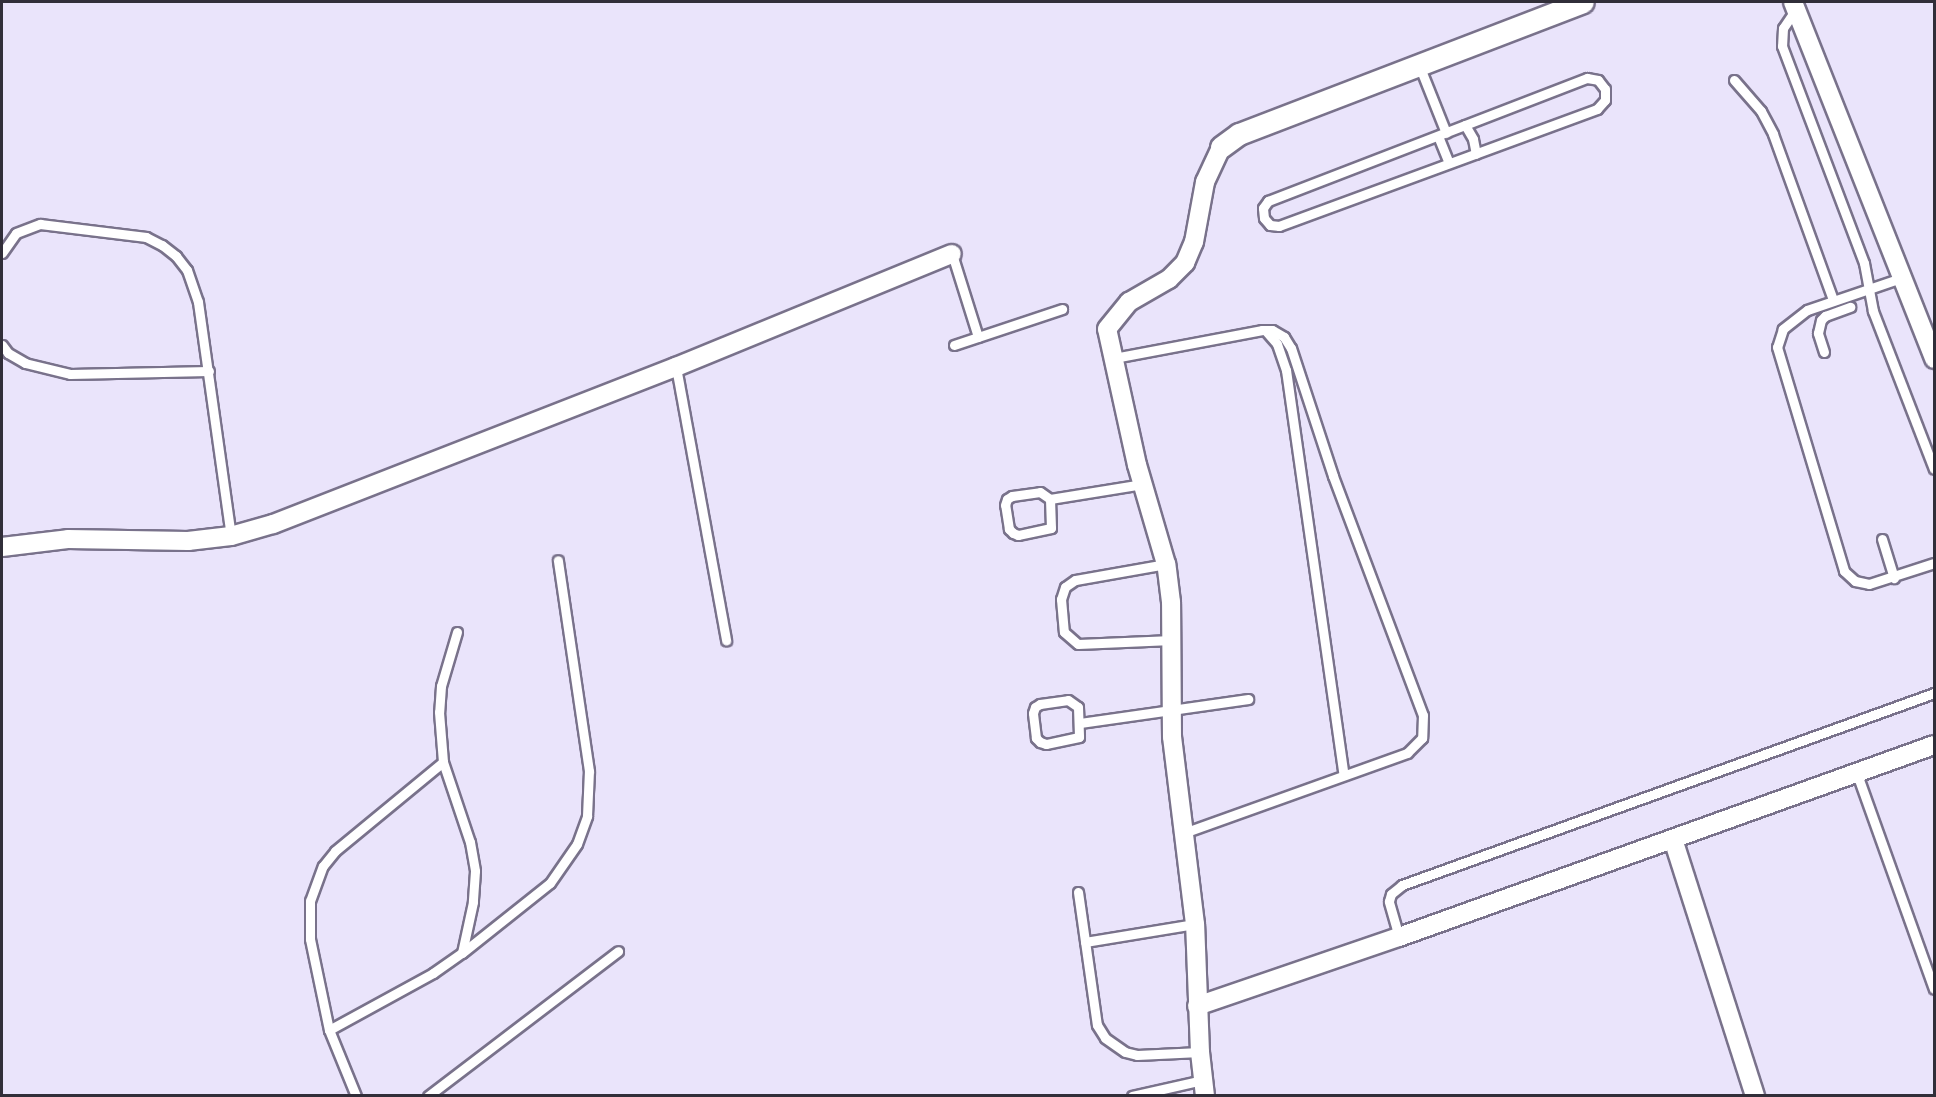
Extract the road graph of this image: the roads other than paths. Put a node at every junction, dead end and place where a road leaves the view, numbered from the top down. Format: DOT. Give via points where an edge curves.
graph roads {
  1 [pos="1582,2"];
  2 [pos="1794,5"];
  3 [pos="1419,64"];
  4 [pos="1734,80"];
  5 [pos="1465,126"];
  6 [pos="1442,134"];
  7 [pos="1221,147"];
  8 [pos="1476,154"];
  9 [pos="1449,164"];
  10 [pos="2,253"];
  11 [pos="952,254"];
  12 [pos="1904,277"];
  13 [pos="1868,289"];
  14 [pos="1833,300"];
  15 [pos="1850,307"];
  16 [pos="1062,309"];
  17 [pos="1265,330"];
  18 [pos="978,337"];
  19 [pos="2,345"];
  20 [pos="954,345"];
  21 [pos="1932,349"];
  22 [pos="1824,351"];
  23 [pos="1114,358"];
  24 [pos="676,367"];
  25 [pos="209,371"];
  26 [pos="1935,469"];
  27 [pos="1143,484"];
  28 [pos="1050,499"];
  29 [pos="231,536"];
  30 [pos="1882,539"];
  31 [pos="2,547"];
  32 [pos="558,560"];
  33 [pos="1935,563"];
  34 [pos="1166,564"];
  35 [pos="1894,578"];
  36 [pos="457,632"];
  37 [pos="726,639"];
  38 [pos="1173,640"];
  39 [pos="1935,693"];
  40 [pos="1248,699"];
  41 [pos="1170,710"];
  42 [pos="1080,723"];
  43 [pos="1935,745"];
  44 [pos="443,762"];
  45 [pos="1857,774"];
  46 [pos="1344,775"];
  47 [pos="1183,833"];
  48 [pos="1673,839"];
  49 [pos="1077,892"];
  50 [pos="1195,924"];
  51 [pos="1399,937"];
  52 [pos="1085,942"];
  53 [pos="618,951"];
  54 [pos="462,953"];
  55 [pos="1935,989"];
  56 [pos="1197,1006"];
  57 [pos="329,1030"];
  58 [pos="1200,1052"];
  59 [pos="1204,1088"];
  60 [pos="356,1095"];
  61 [pos="428,1095"];
  62 [pos="1132,1095"];
  63 [pos="1755,1095"];
  1 -- 3 [label="street"];
  2 -- 12 [label="street"];
  2 -- 13 [label="lane" via="1782,32 1782,46 1864,263"];
  3 -- 6 [label="lane"];
  3 -- 7 [label="street" via="1239,134"];
  4 -- 14 [label="lane" via="1761,111 1773,134"];
  5 -- 6 [label="lane"];
  5 -- 8 [label="lane"];
  5 -- 8 [label="lane" via="1587,78 1598,80 1605,89 1605,100 1597,109"];
  6 -- 9 [label="lane"];
  6 -- 9 [label="lane" via="1268,201 1263,208 1264,218 1270,225 1279,226"];
  7 -- 23 [label="street" via="1205,182 1190,253 1169,279 1138,295 1114,319 1107,329"];
  8 -- 9 [label="lane"];
  10 -- 25 [label="lane" via="16,233 40,224 129,233 162,245 176,256 195,285"];
  11 -- 18 [label="lane"];
  11 -- 24 [label="street"];
  12 -- 13 [label="lane"];
  12 -- 21 [label="street"];
  13 -- 14 [label="lane"];
  13 -- 26 [label="lane"];
  14 -- 35 [label="lane" via="1807,310 1787,325 1780,334 1778,354 1844,571 1861,584"];
  15 -- 22 [label="lane" via="1821,320 1818,333"];
  16 -- 18 [label="lane"];
  17 -- 23 [label="lane"];
  17 -- 46 [label="lane" via="1277,344 1286,370"];
  17 -- 46 [label="lane" via="1284,337 1291,348 1333,476 1423,715 1422,738 1413,750"];
  18 -- 20 [label="lane"];
  19 -- 25 [label="lane" via="25,363 70,374"];
  23 -- 27 [label="street"];
  24 -- 29 [label="street" via="273,524"];
  24 -- 37 [label="lane"];
  25 -- 29 [label="lane"];
  27 -- 28 [label="lane"];
  27 -- 34 [label="street"];
  28 -- 28 [label="lane" via="1040,492 1009,497 1005,505 1010,531 1018,535 1050,529"];
  29 -- 31 [label="street" via="166,542 68,539"];
  30 -- 35 [label="lane"];
  32 -- 54 [label="lane" via="590,771 587,816 570,858 550,883"];
  33 -- 35 [label="lane"];
  34 -- 38 [label="street"];
  34 -- 38 [label="lane" via="1076,579 1065,587 1061,599 1064,632 1078,645"];
  36 -- 44 [label="lane" via="440,703"];
  38 -- 41 [label="street"];
  39 -- 51 [label="lane" via="1402,885 1389,901"];
  40 -- 41 [label="lane"];
  41 -- 42 [label="lane"];
  41 -- 47 [label="street"];
  42 -- 42 [label="lane" via="1078,707 1072,700 1040,704 1033,710 1036,738 1043,744 1077,738"];
  43 -- 45 [label="street"];
  44 -- 54 [label="lane" via="470,842 475,871"];
  44 -- 57 [label="lane" via="335,851 315,883 308,920"];
  45 -- 48 [label="street"];
  45 -- 55 [label="lane"];
  46 -- 47 [label="lane"];
  47 -- 50 [label="street"];
  48 -- 51 [label="street"];
  48 -- 63 [label="street"];
  49 -- 52 [label="lane"];
  50 -- 52 [label="lane"];
  50 -- 56 [label="street"];
  51 -- 56 [label="street"];
  52 -- 58 [label="lane" via="1097,1025 1105,1038 1137,1055"];
  53 -- 61 [label="lane"];
  54 -- 57 [label="lane" via="433,974"];
  56 -- 58 [label="street"];
  57 -- 60 [label="lane"];
  58 -- 59 [label="street"];
  59 -- 62 [label="lane"];
}
